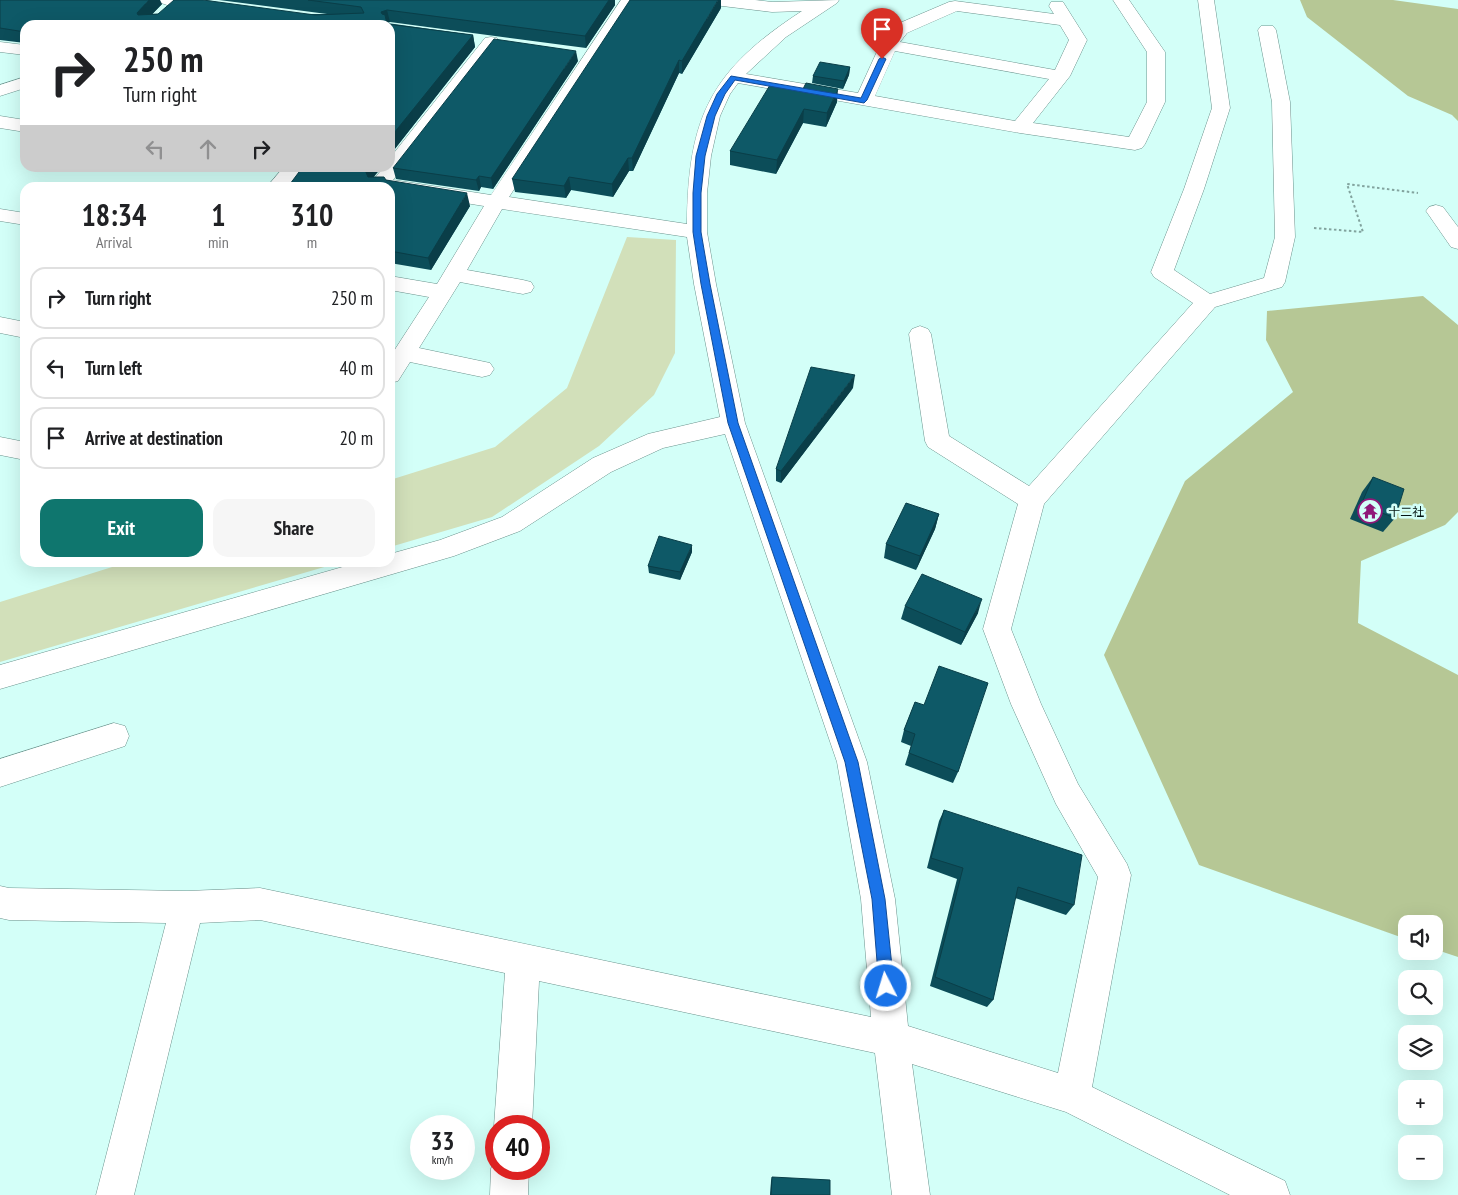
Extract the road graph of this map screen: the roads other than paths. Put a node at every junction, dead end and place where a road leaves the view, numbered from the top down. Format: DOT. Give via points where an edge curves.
graph roads {
  1 [pos="629,0"];
  2 [pos="714,0"];
  3 [pos="1053,0"];
  4 [pos="1121,0"];
  5 [pos="1206,0"];
  6 [pos="821,2"];
  7 [pos="172,4"];
  8 [pos="226,8"];
  9 [pos="1067,21"];
  10 [pos="1267,30"];
  11 [pos="491,42"];
  12 [pos="889,45"];
  13 [pos="0,47"];
  14 [pos="20,49"];
  15 [pos="1061,76"];
  16 [pos="733,77"];
  17 [pos="20,84"];
  18 [pos="0,91"];
  19 [pos="864,100"];
  20 [pos="0,122"];
  21 [pos="20,125"];
  22 [pos="1020,127"];
  23 [pos="395,165"];
  24 [pos="289,172"];
  25 [pos="389,172"];
  26 [pos="281,182"];
  27 [pos="382,182"];
  28 [pos="395,186"];
  29 [pos="496,202"];
  30 [pos="1436,211"];
  31 [pos="0,215"];
  32 [pos="20,218"];
  33 [pos="697,232"];
  34 [pos="1458,242"];
  35 [pos="395,283"];
  36 [pos="448,283"];
  37 [pos="523,287"];
  38 [pos="1207,302"];
  39 [pos="0,325"];
  40 [pos="20,329"];
  41 [pos="920,334"];
  42 [pos="404,354"];
  43 [pos="395,368"];
  44 [pos="482,369"];
  45 [pos="733,423"];
  46 [pos="0,446"];
  47 [pos="20,450"];
  48 [pos="1032,500"];
  49 [pos="395,563"];
  50 [pos="382,567"];
  51 [pos="0,677"];
  52 [pos="114,736"];
  53 [pos="0,772"];
  54 [pos="0,902"];
  55 [pos="187,907"];
  56 [pos="523,960"];
  57 [pos="891,1039"];
  58 [pos="1072,1096"];
  59 [pos="514,1115"];
  60 [pos="510,1180"];
  61 [pos="115,1195"];
  62 [pos="509,1195"];
  63 [pos="911,1195"];
  64 [pos="1271,1195"];
  1 -- 29 [label="street" via="584,55"];
  2 -- 6 [label="street" via="772,7"];
  3 -- 9 [label="street"];
  4 -- 22 [label="street" via="1156,52 1156,102 1135,144"];
  5 -- 38 [label="street" via="1221,108 1162,272"];
  6 -- 16 [label="street" via="753,56"];
  7 -- 8 [label="street"];
  9 -- 12 [label="street" via="955,6 901,29"];
  9 -- 15 [label="street" via="1078,40"];
  10 -- 38 [label="street" via="1281,102 1285,237 1274,282"];
  11 -- 23 [label="street"];
  12 -- 15 [label="street"];
  12 -- 19 [label="street"];
  13 -- 14 [label="street"];
  15 -- 22 [label="street"];
  16 -- 19 [label="street"];
  16 -- 33 [label="street" via="711,116 700,156"];
  17 -- 18 [label="street"];
  19 -- 22 [label="street"];
  20 -- 21 [label="street"];
  24 -- 26 [label="street"];
  25 -- 27 [label="street"];
  28 -- 29 [label="street"];
  29 -- 33 [label="street"];
  29 -- 36 [label="street"];
  30 -- 34 [label="street"];
  31 -- 32 [label="street"];
  33 -- 45 [label="street"];
  35 -- 36 [label="street"];
  36 -- 37 [label="street"];
  36 -- 42 [label="street"];
  38 -- 48 [label="street"];
  39 -- 40 [label="street"];
  41 -- 48 [label="street" via="937,441"];
  42 -- 43 [label="street"];
  42 -- 44 [label="street"];
  45 -- 49 [label="street" via="657,440 602,465 511,524"];
  45 -- 57 [label="street" via="852,762 878,899"];
  46 -- 47 [label="street"];
  48 -- 58 [label="street" via="997,629 1026,704 1067,794 1115,875"];
  50 -- 51 [label="street"];
  52 -- 53 [label="street"];
  54 -- 55 [label="street"];
  55 -- 56 [label="street" via="260,904"];
  55 -- 61 [label="street"];
  56 -- 57 [label="street"];
  56 -- 59 [label="street"];
  57 -- 58 [label="street"];
  57 -- 63 [label="street"];
  58 -- 64 [label="street"];
  60 -- 62 [label="street"];
}
